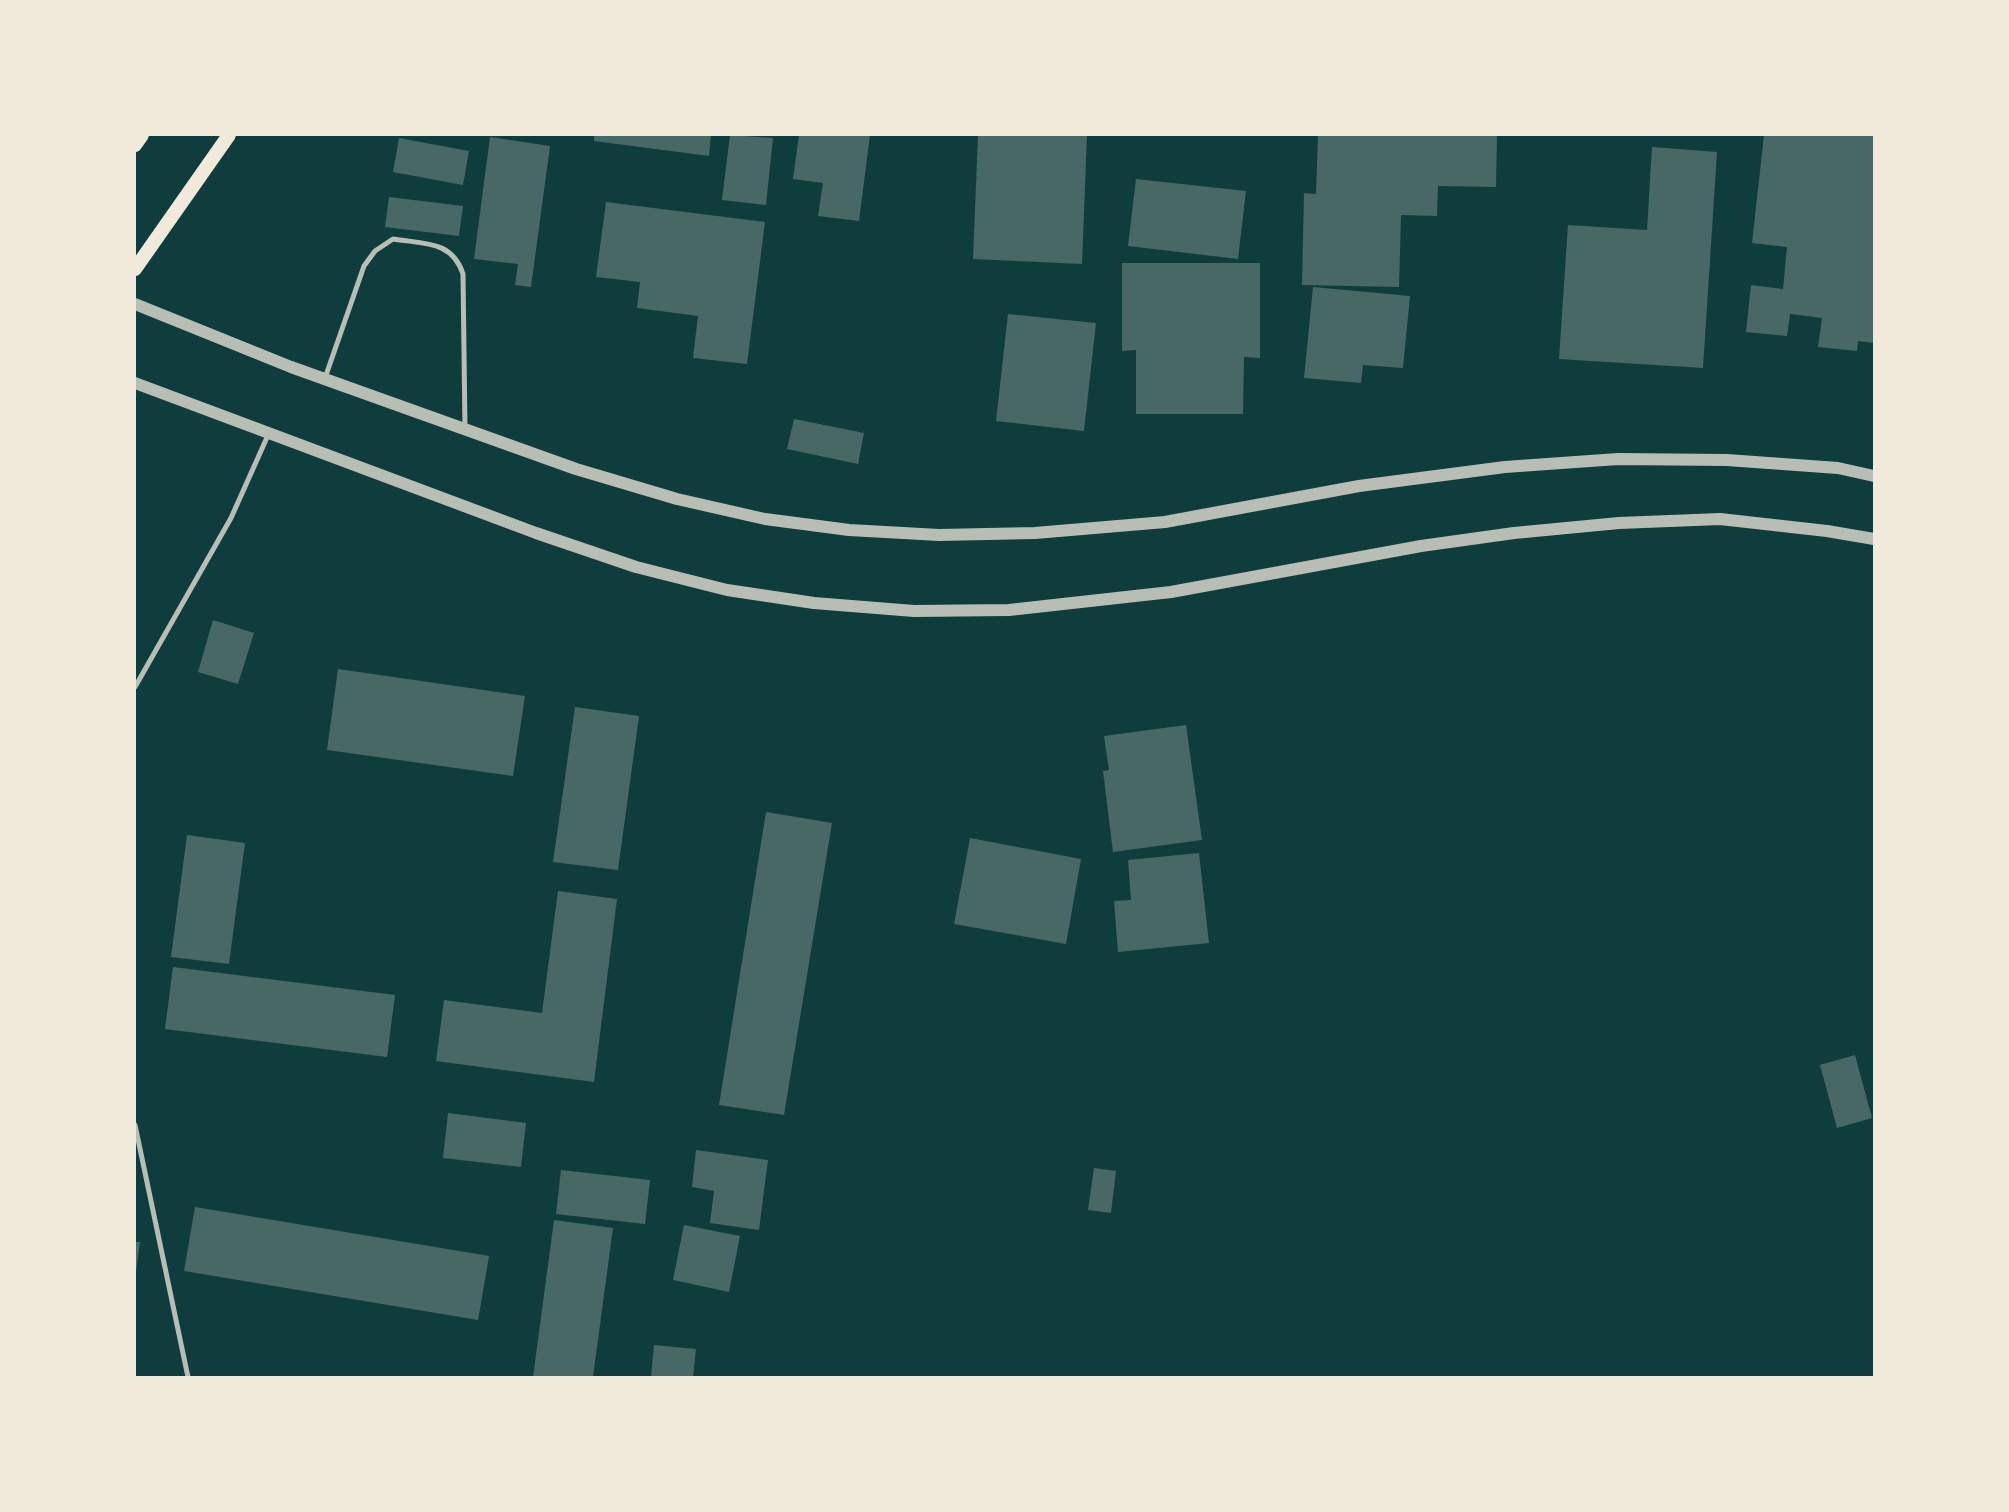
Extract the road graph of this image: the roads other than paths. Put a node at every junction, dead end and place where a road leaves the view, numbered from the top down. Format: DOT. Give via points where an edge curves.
graph roads {
  1 [pos="142,135"];
  2 [pos="229,135"];
  3 [pos="135,145"];
  4 [pos="135,269"];
  5 [pos="135,304"];
  6 [pos="324,379"];
  7 [pos="135,383"];
  8 [pos="465,429"];
  9 [pos="268,433"];
  10 [pos="1874,476"];
  11 [pos="1874,539"];
  12 [pos="135,687"];
  13 [pos="135,1125"];
  14 [pos="188,1377"];
  1 -- 3 [label="main road"];
  2 -- 4 [label="main road"];
  5 -- 6 [label="street"];
  6 -- 8 [label="street"];
  6 -- 8 [label="lane" via="364,266 375,251 393,239 443,247 458,260 463,274"];
  7 -- 9 [label="street"];
  8 -- 10 [label="street" via="576,469 765,519 939,536 1165,522 1359,486 1505,467 1618,459 1727,460 1838,468"];
  9 -- 11 [label="street" via="636,566 752,594 914,611 1009,610 1171,592 1421,545 1619,523 1720,519"];
  9 -- 12 [label="lane" via="231,518"];
  13 -- 14 [label="lane"];
}
